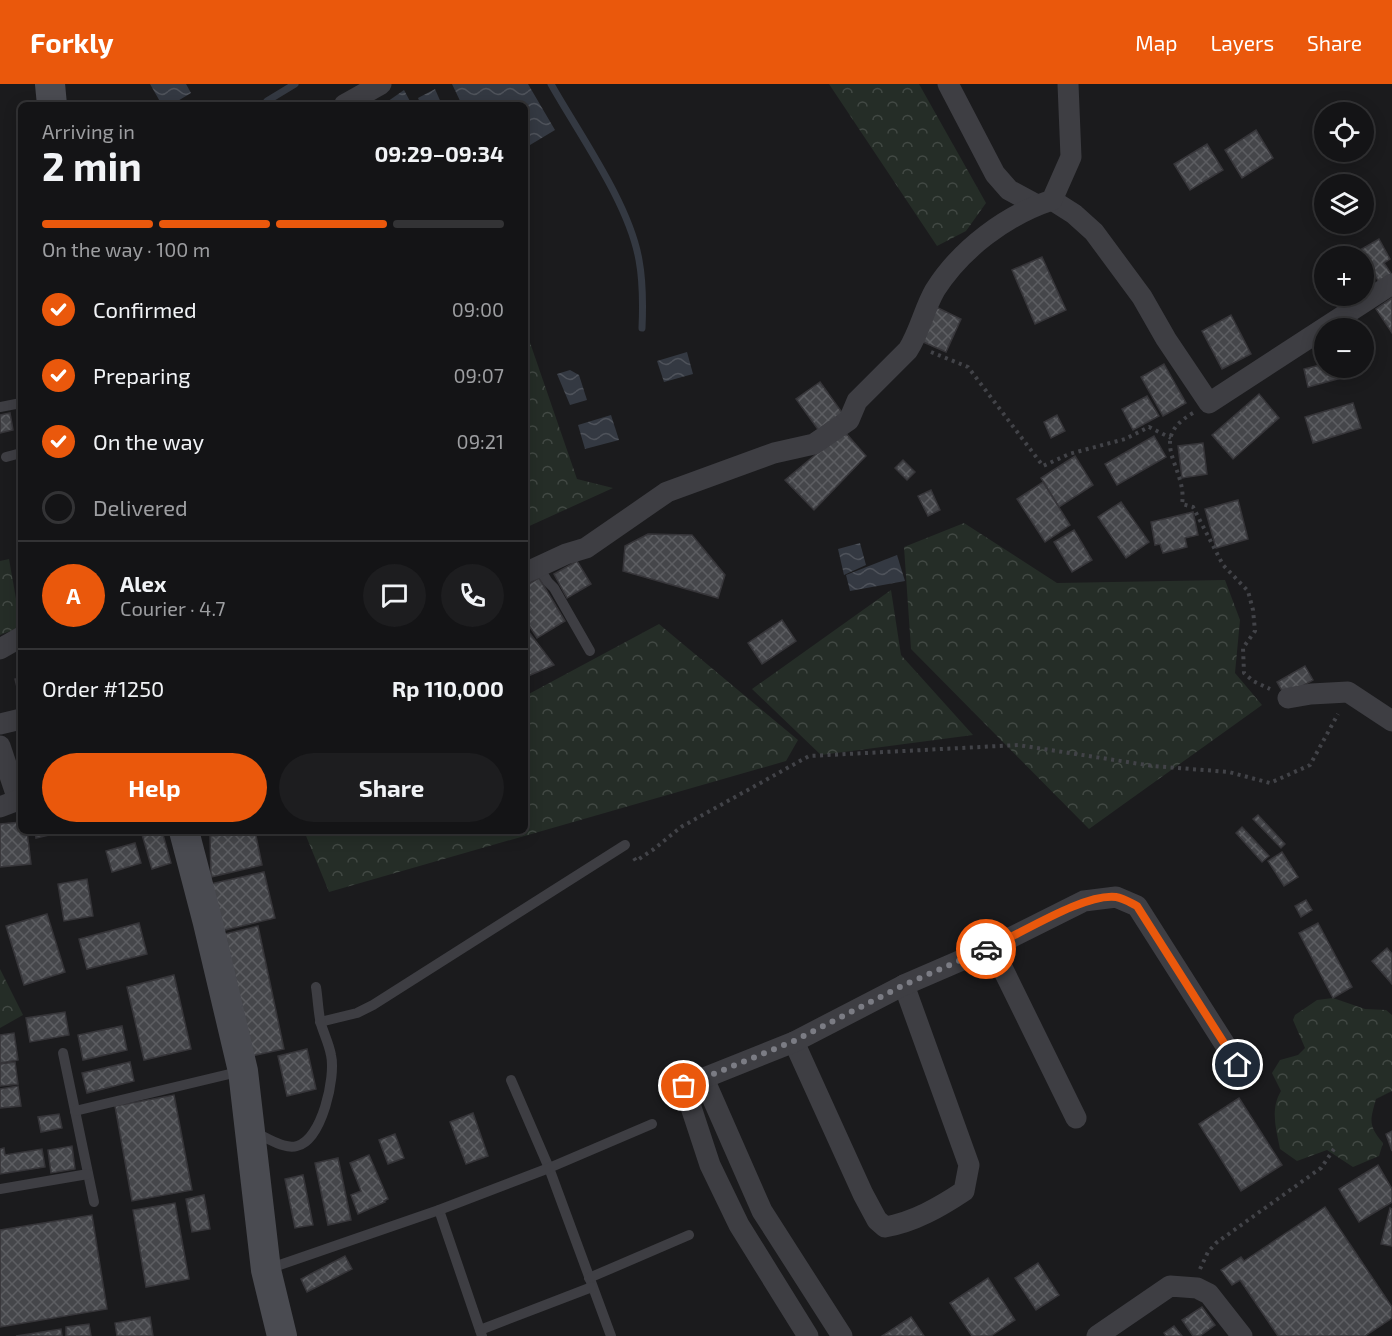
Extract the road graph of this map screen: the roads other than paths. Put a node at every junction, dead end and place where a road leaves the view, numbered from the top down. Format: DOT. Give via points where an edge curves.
graph roads {
  1 [pos="50,84"];
  2 [pos="381,84"];
  3 [pos="948,84"];
  4 [pos="1068,84"];
  5 [pos="52,102"];
  6 [pos="349,102"];
  7 [pos="1044,203"];
  8 [pos="1392,284"];
  9 [pos="18,404"];
  10 [pos="0,407"];
  11 [pos="18,454"];
  12 [pos="6,457"];
  13 [pos="532,570"];
  14 [pos="18,639"];
  15 [pos="0,649"];
  16 [pos="590,651"];
  17 [pos="1288,698"];
  18 [pos="18,720"];
  19 [pos="1392,721"];
  20 [pos="0,724"];
  21 [pos="0,746"];
  22 [pos="13,802"];
  23 [pos="185,834"];
  24 [pos="626,845"];
  25 [pos="992,947"];
  26 [pos="904,985"];
  27 [pos="316,987"];
  28 [pos="320,1022"];
  29 [pos="794,1041"];
  30 [pos="63,1053"];
  31 [pos="1238,1065"];
  32 [pos="243,1071"];
  33 [pos="704,1079"];
  34 [pos="510,1080"];
  35 [pos="75,1111"];
  36 [pos="1076,1118"];
  37 [pos="652,1124"];
  38 [pos="250,1133"];
  39 [pos="549,1168"];
  40 [pos="88,1174"];
  41 [pos="0,1189"];
  42 [pos="94,1202"];
  43 [pos="439,1210"];
  44 [pos="689,1235"];
  45 [pos="266,1270"];
  46 [pos="590,1283"];
  47 [pos="813,1290"];
  48 [pos="788,1305"];
  49 [pos="481,1333"];
  50 [pos="282,1336"];
  51 [pos="611,1336"];
  52 [pos="808,1336"];
  53 [pos="842,1336"];
  54 [pos="1096,1336"];
  55 [pos="1242,1336"];
  1 -- 5 [label="main road"];
  2 -- 6 [label="street"];
  3 -- 7 [label="street" via="996,174 1009,190"];
  4 -- 7 [label="street" via="1071,157"];
  7 -- 8 [label="street" via="1074,214 1094,232 1142,297 1209,403"];
  7 -- 13 [label="street" via="1005,222 966,253 935,291 908,350 857,401 849,420 814,444 774,453 667,492 586,548"];
  9 -- 10 [label="lane"];
  11 -- 12 [label="lane"];
  13 -- 16 [label="lane" via="554,588"];
  14 -- 15 [label="street"];
  17 -- 19 [label="street" via="1348,692"];
  18 -- 20 [label="street"];
  21 -- 22 [label="street"];
  23 -- 32 [label="main road"];
  24 -- 28 [label="lane" via="373,1005"];
  25 -- 26 [label="street"];
  25 -- 31 [label="street" via="1084,902 1116,897 1129,901 1137,906"];
  25 -- 36 [label="street"];
  26 -- 29 [label="street"];
  26 -- 29 [label="street" via="969,1165 964,1191 944,1204 894,1225 885,1227 877,1220"];
  27 -- 28 [label="lane"];
  28 -- 38 [label="lane" via="332,1056 332,1076 319,1126 296,1147"];
  29 -- 33 [label="street"];
  30 -- 35 [label="lane"];
  32 -- 35 [label="lane"];
  32 -- 38 [label="main road"];
  33 -- 47 [label="street" via="762,1211"];
  33 -- 48 [label="street" via="684,1086 710,1164 739,1225"];
  34 -- 39 [label="lane"];
  35 -- 40 [label="lane"];
  37 -- 39 [label="lane"];
  38 -- 45 [label="main road"];
  39 -- 43 [label="lane"];
  39 -- 46 [label="lane"];
  40 -- 41 [label="lane"];
  40 -- 42 [label="lane"];
  43 -- 45 [label="lane"];
  43 -- 49 [label="lane"];
  44 -- 46 [label="lane"];
  45 -- 50 [label="main road"];
  46 -- 49 [label="lane"];
  46 -- 51 [label="lane"];
  47 -- 48 [label="street"];
  47 -- 53 [label="street"];
  48 -- 52 [label="street"];
  54 -- 55 [label="street" via="1170,1286 1197,1288 1209,1294"];
}
